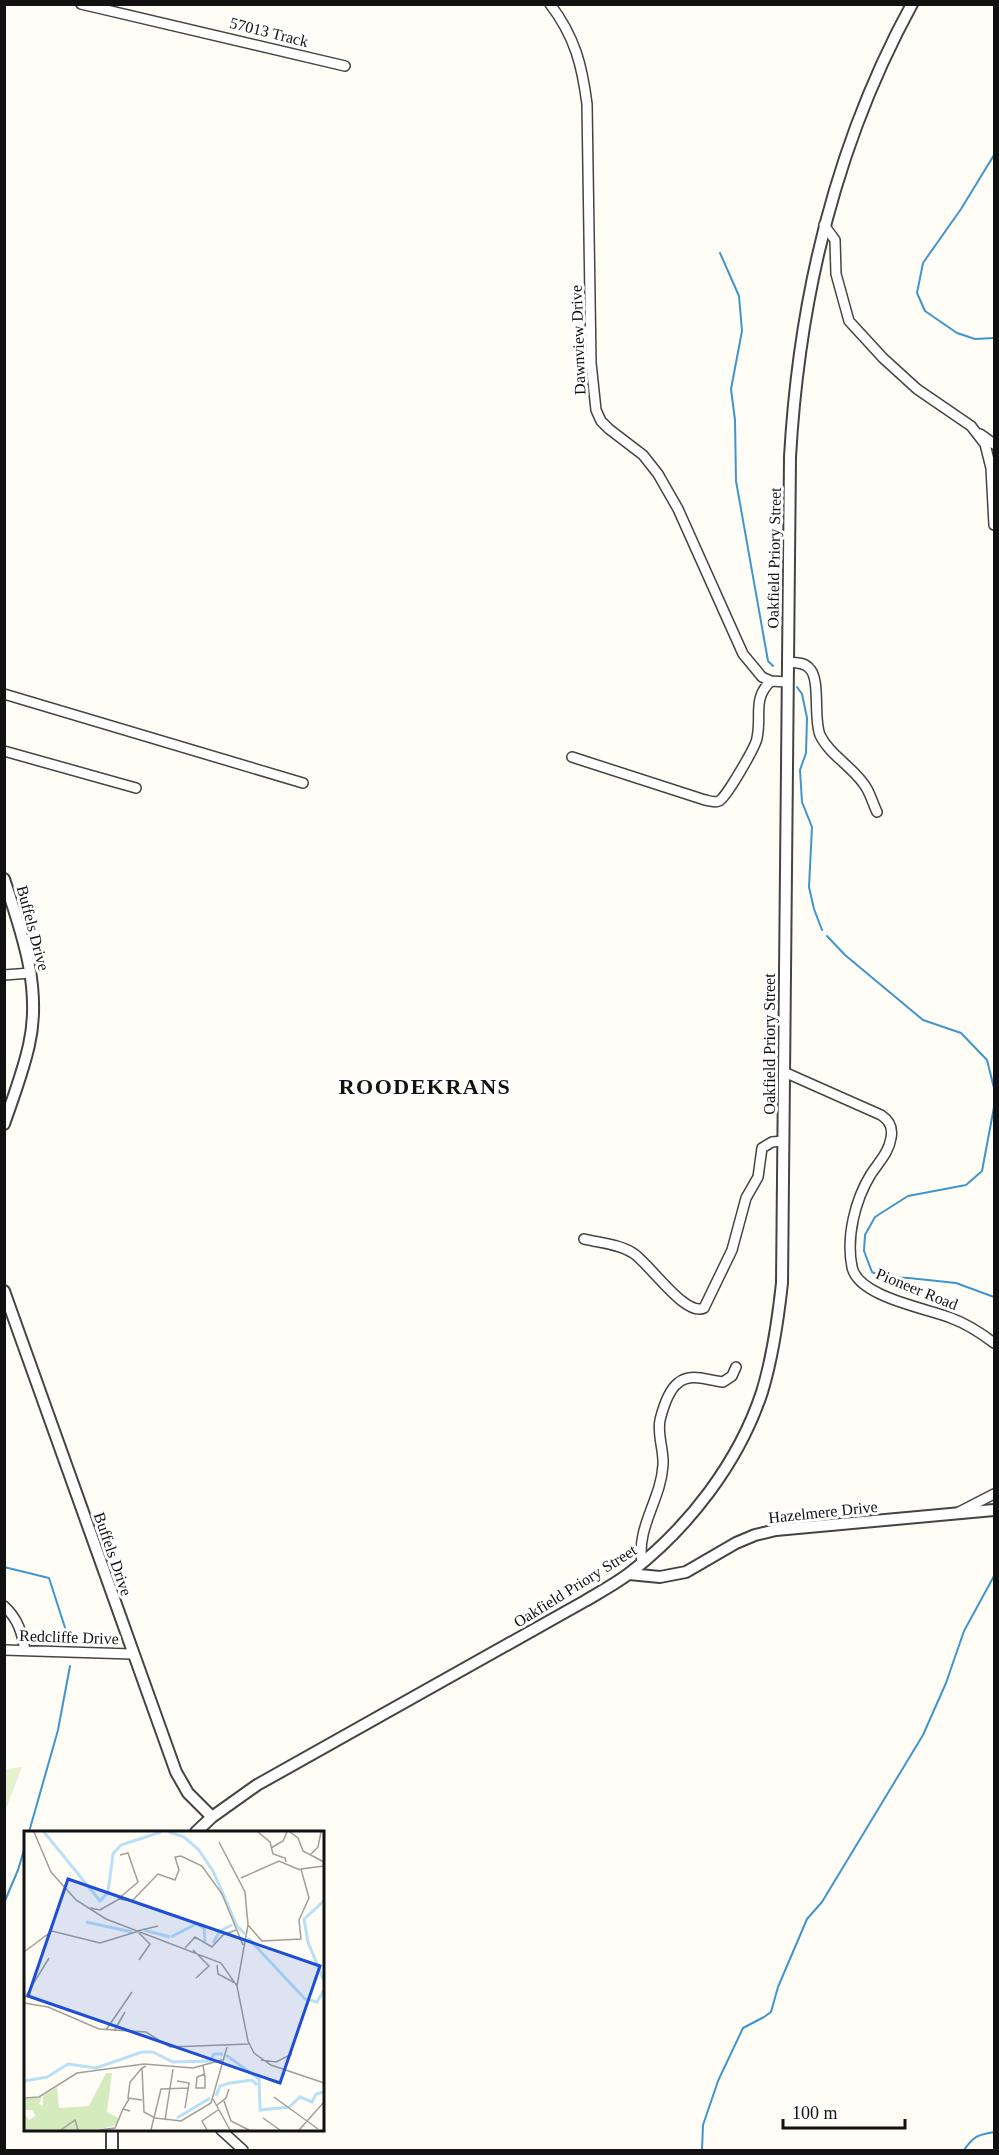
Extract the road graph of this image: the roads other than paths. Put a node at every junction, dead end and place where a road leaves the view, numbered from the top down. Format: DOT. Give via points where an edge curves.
graph roads {
  1 [pos="81,4"];
  2 [pos="550,4"];
  3 [pos="912,4"];
  4 [pos="345,66"];
  5 [pos="824,225"];
  6 [pos="978,433"];
  7 [pos="994,444"];
  8 [pos="994,525"];
  9 [pos="788,662"];
  10 [pos="771,681"];
  11 [pos="787,682"];
  12 [pos="4,694"];
  13 [pos="4,751"];
  14 [pos="572,757"];
  15 [pos="303,783"];
  16 [pos="136,788"];
  17 [pos="878,812"];
  18 [pos="4,879"];
  19 [pos="31,973"];
  20 [pos="4,975"];
  21 [pos="784,1072"];
  22 [pos="4,1124"];
  23 [pos="783,1141"];
  24 [pos="584,1239"];
  25 [pos="4,1291"];
  26 [pos="994,1343"];
  27 [pos="736,1367"];
  28 [pos="994,1494"];
  29 [pos="994,1510"];
  30 [pos="954,1514"];
  31 [pos="642,1563"];
  32 [pos="629,1574"];
  33 [pos="4,1606"];
  34 [pos="4,1650"];
  35 [pos="25,1651"];
  36 [pos="132,1654"];
  37 [pos="212,1817"];
  38 [pos="198,1831"];
  39 [pos="112,2131"];
  40 [pos="222,2131"];
  41 [pos="112,2151"];
  42 [pos="243,2151"];
  1 -- 4 [label="street, 57013 Track"];
  2 -- 10 [label="street, Dawnview Drive" via="574,44 588,104 591,363 596,410 601,421 643,455 658,474 678,509 743,654 762,677"];
  3 -- 5 [label="street, Oakfield Priory Street" via="860,116"];
  5 -- 6 [label="street" via="835,240 836,274 849,321 918,389"];
  5 -- 9 [label="street, Oakfield Priory Street" via="805,311 793,399"];
  6 -- 7 [label="street"];
  6 -- 8 [label="street" via="992,468"];
  9 -- 11 [label="street, Oakfield Priory Street"];
  9 -- 17 [label="street" via="811,669 821,736 864,783"];
  10 -- 11 [label="street"];
  10 -- 14 [label="street" via="761,693 757,740 719,801 705,800"];
  11 -- 21 [label="street, Oakfield Priory Street"];
  12 -- 15 [label="street"];
  13 -- 16 [label="street"];
  18 -- 19 [label="street, Buffels Drive"];
  19 -- 20 [label="street"];
  19 -- 22 [label="street, Buffels Drive" via="29,1045"];
  21 -- 23 [label="street, Oakfield Priory Street"];
  21 -- 26 [label="street, Pioneer Road" via="881,1115 891,1125 888,1150 865,1185 853,1225 851,1264 857,1277 880,1294 952,1318"];
  23 -- 24 [label="street" via="762,1148 758,1177 746,1198 732,1250 704,1308 694,1310 687,1306 631,1252"];
  23 -- 31 [label="street, Oakfield Priory Street" via="782,1283 779,1317 761,1393 745,1432 707,1494 685,1523"];
  25 -- 36 [label="street, Buffels Drive"];
  27 -- 31 [label="street" via="723,1382 684,1379 669,1396 659,1429 663,1467 643,1532"];
  28 -- 30 [label="street"];
  29 -- 30 [label="street, Hazelmere Drive"];
  30 -- 32 [label="street, Hazelmere Drive" via="776,1530 736,1543 686,1572 660,1577"];
  31 -- 32 [label="street, Oakfield Priory Street"];
  32 -- 37 [label="street, Oakfield Priory Street" via="257,1785"];
  33 -- 35 [label="street" via="20,1627"];
  34 -- 35 [label="street, Redcliffe Drive"];
  35 -- 36 [label="street, Redcliffe Drive"];
  36 -- 37 [label="street, Buffels Drive" via="179,1778"];
  37 -- 38 [label="street, Oakfield Priory Street"];
  39 -- 41 [label="street"];
  40 -- 42 [label="street"];
}
